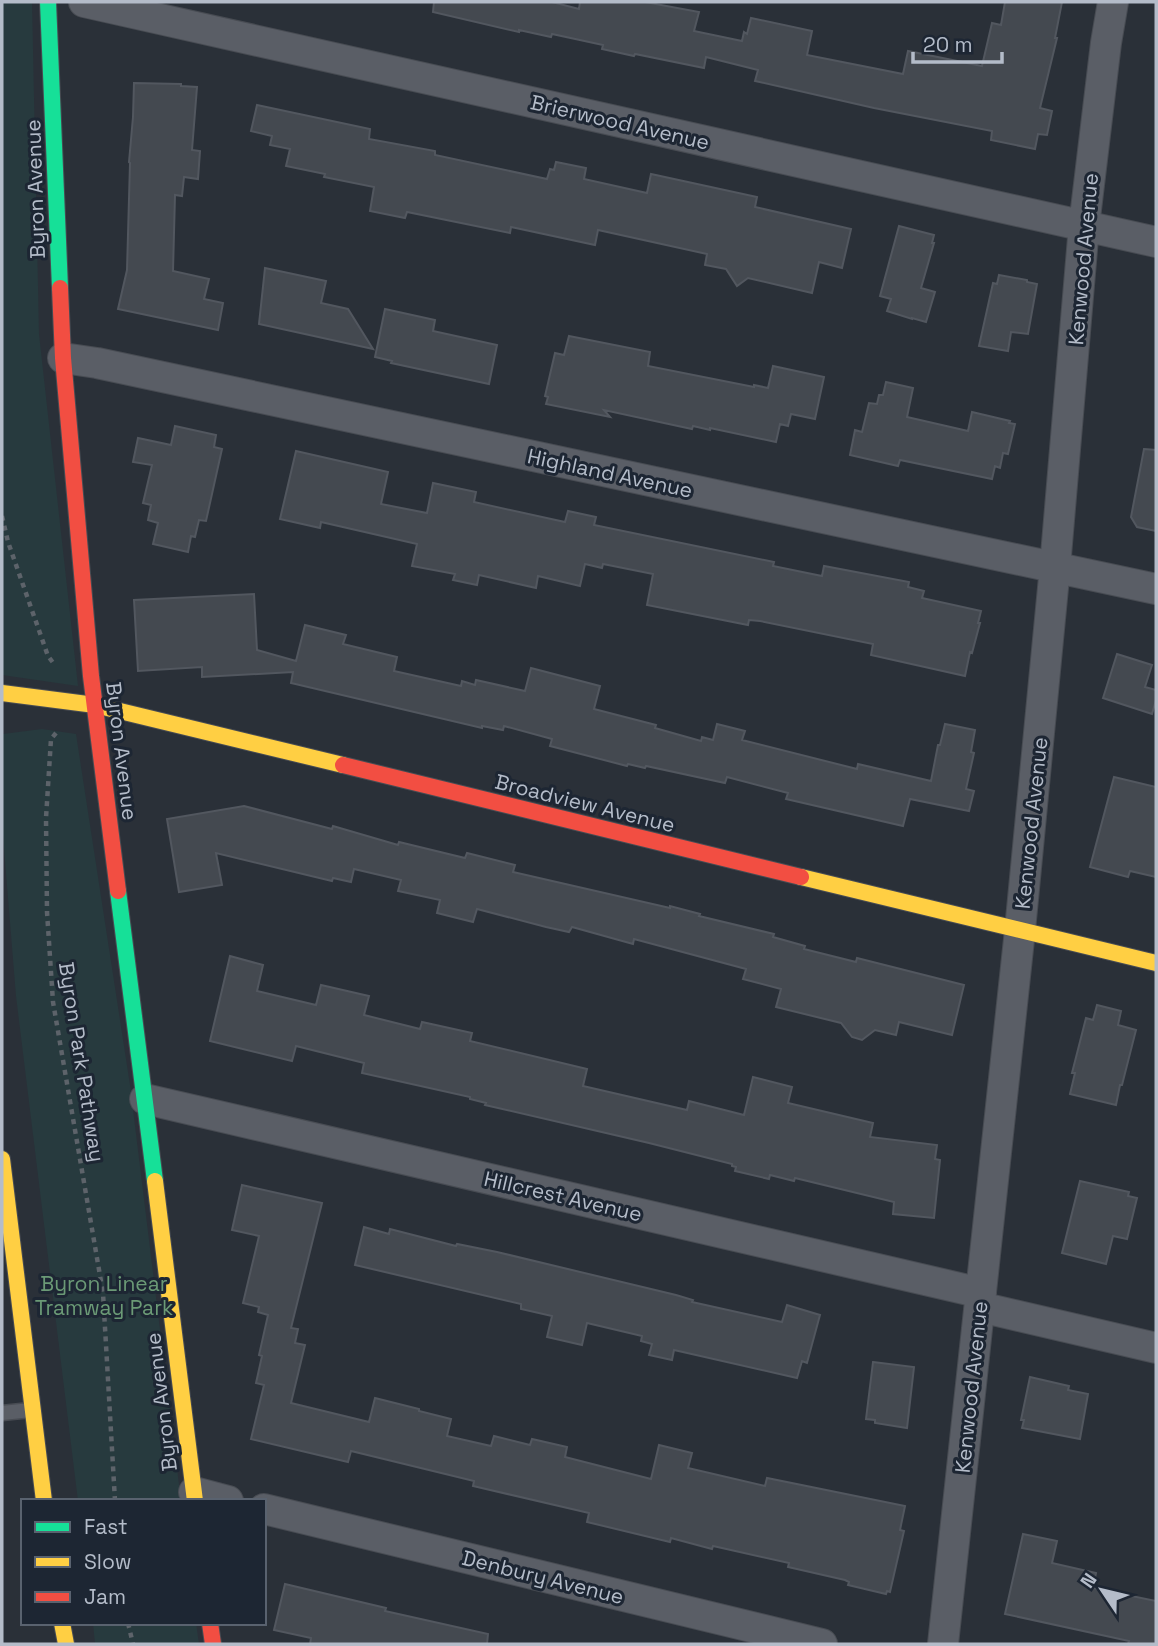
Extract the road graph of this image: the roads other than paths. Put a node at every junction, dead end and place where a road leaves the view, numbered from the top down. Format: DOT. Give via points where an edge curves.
graph roads {
  1 [pos="48,2"];
  2 [pos="84,2"];
  3 [pos="1113,2"];
  4 [pos="1084,226"];
  5 [pos="1156,242"];
  6 [pos="63,358"];
  7 [pos="1055,567"];
  8 [pos="1156,589"];
  9 [pos="2,693"];
  10 [pos="94,705"];
  11 [pos="1020,930"];
  12 [pos="1156,963"];
  13 [pos="145,1099"];
  14 [pos="2,1159"];
  15 [pos="981,1300"];
  16 [pos="1156,1348"];
  17 [pos="32,1409"];
  18 [pos="2,1413"];
  19 [pos="194,1497"];
  20 [pos="44,1499"];
  21 [pos="266,1510"];
  22 [pos="62,1625"];
  23 [pos="210,1625"];
  24 [pos="66,1644"];
  25 [pos="213,1644"];
  26 [pos="822,1644"];
  27 [pos="943,1644"];
  1 -- 6 [label="street, Byron Avenue"];
  2 -- 4 [label="street, Brierwood Avenue"];
  3 -- 4 [label="street, Kenwood Avenue"];
  4 -- 5 [label="street, Brierwood Avenue"];
  4 -- 7 [label="street, Kenwood Avenue"];
  6 -- 7 [label="street, Highland Avenue"];
  6 -- 10 [label="street, Byron Avenue"];
  7 -- 8 [label="street, Highland Avenue"];
  7 -- 11 [label="street, Kenwood Avenue"];
  9 -- 10 [label="street, Broadview Avenue"];
  10 -- 11 [label="street, Broadview Avenue"];
  10 -- 13 [label="street, Byron Avenue"];
  11 -- 12 [label="street, Broadview Avenue"];
  11 -- 15 [label="street, Kenwood Avenue"];
  13 -- 15 [label="street, Hillcrest Avenue"];
  13 -- 19 [label="street, Byron Avenue"];
  14 -- 17 [label="street"];
  15 -- 16 [label="street, Hillcrest Avenue"];
  15 -- 27 [label="street, Kenwood Avenue"];
  17 -- 18 [label="lane"];
  17 -- 20 [label="street"];
  21 -- 26 [label="street, Denbury Avenue"];
  22 -- 24 [label="street"];
  23 -- 25 [label="street"];
}
